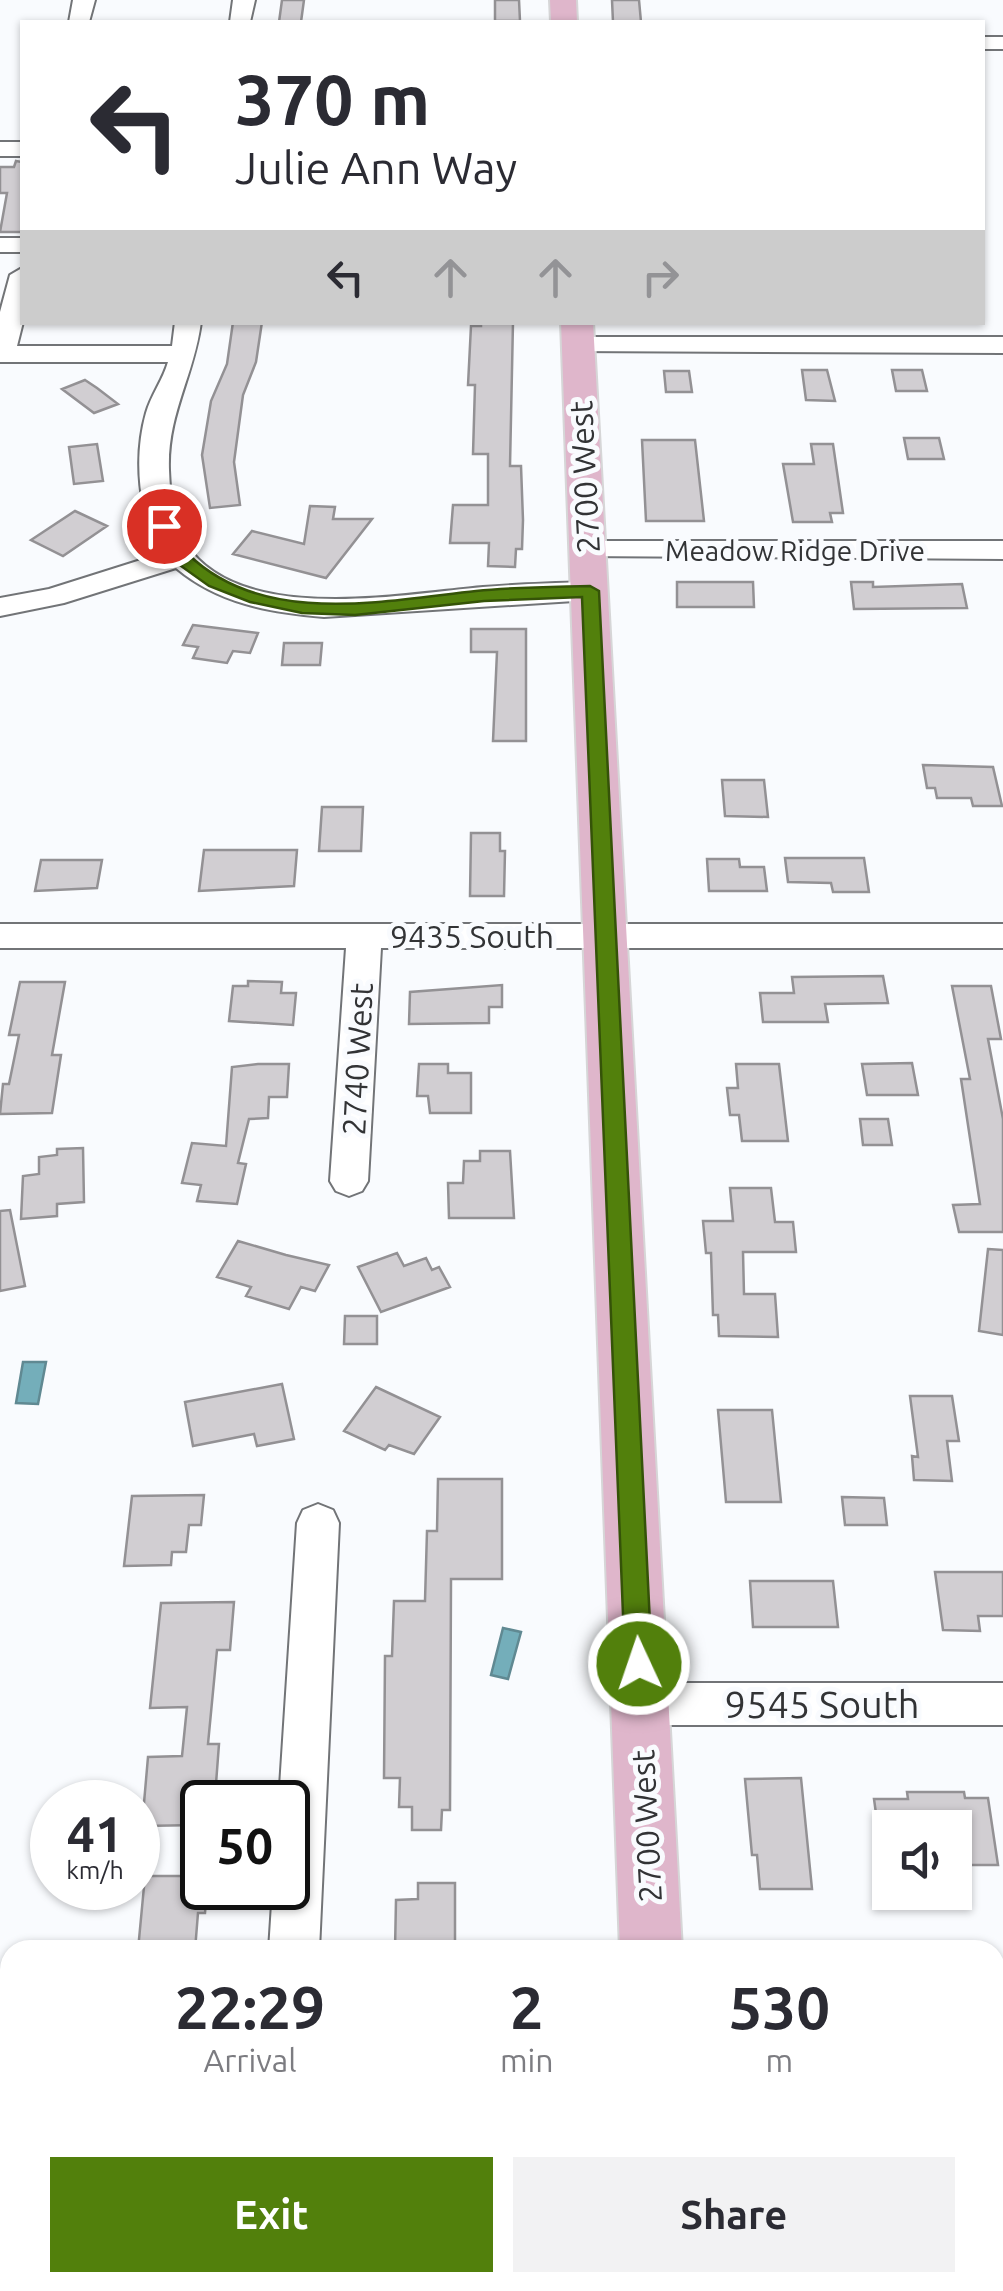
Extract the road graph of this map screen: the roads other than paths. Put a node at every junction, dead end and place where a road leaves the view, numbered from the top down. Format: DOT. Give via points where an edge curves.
graph roads {
  1 [pos="20,283"];
  2 [pos="188,325"];
  3 [pos="578,334"];
  4 [pos="1003,345"];
  5 [pos="1,354"];
  6 [pos="183,354"];
  7 [pos="1003,550"];
  8 [pos="180,557"];
  9 [pos="589,571"];
  10 [pos="0,607"];
  11 [pos="0,936"];
  12 [pos="364,936"];
  13 [pos="606,936"];
  14 [pos="1003,936"];
  15 [pos="350,1181"];
  16 [pos="318,1523"];
  17 [pos="640,1704"];
  18 [pos="1003,1704"];
  19 [pos="295,1940"];
  20 [pos="652,1940"];
  1 -- 5 [label="street"];
  2 -- 6 [label="street"];
  3 -- 4 [label="street"];
  3 -- 9 [label="main road, 2700 West"];
  5 -- 6 [label="street"];
  6 -- 8 [label="street" via="161,409 155,448 164,526"];
  7 -- 9 [label="street, Meadow Ridge Drive"];
  8 -- 9 [label="street, Meadow Ridge Drive" via="216,582 302,608 484,596"];
  8 -- 10 [label="street"];
  9 -- 13 [label="main road, 2700 West"];
  11 -- 12 [label="street, 9435 South"];
  12 -- 13 [label="street, 9435 South"];
  12 -- 15 [label="street, 2740 West"];
  13 -- 14 [label="street, 9435 South"];
  13 -- 17 [label="main road, 2700 West"];
  16 -- 19 [label="street"];
  17 -- 18 [label="street, 9545 South"];
  17 -- 20 [label="main road, 2700 West"];
}
